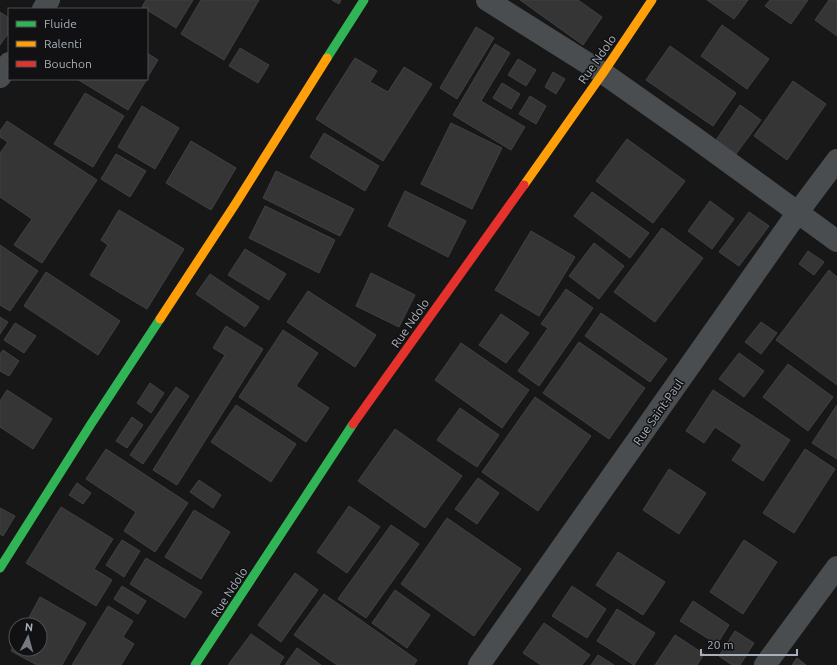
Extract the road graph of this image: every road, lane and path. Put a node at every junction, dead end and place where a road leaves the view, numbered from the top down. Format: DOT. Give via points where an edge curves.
graph roads {
  1 [pos="364,0"];
  2 [pos="487,0"];
  3 [pos="652,0"];
  4 [pos="8,65"];
  5 [pos="602,73"];
  6 [pos="0,78"];
  7 [pos="837,160"];
  8 [pos="798,212"];
  9 [pos="837,241"];
  10 [pos="837,567"];
  11 [pos="0,568"];
  12 [pos="195,665"];
  13 [pos="479,665"];
  14 [pos="765,665"];
  1 -- 11 [label="main road"];
  2 -- 5 [label="street"];
  3 -- 5 [label="main road, Rue Ndolo"];
  4 -- 6 [label="street"];
  5 -- 8 [label="street"];
  5 -- 12 [label="main road, Rue Ndolo" via="355,422"];
  7 -- 8 [label="street, Rue Saint-Paul"];
  8 -- 9 [label="street"];
  8 -- 13 [label="street, Rue Saint-Paul"];
  10 -- 14 [label="street"];
}
